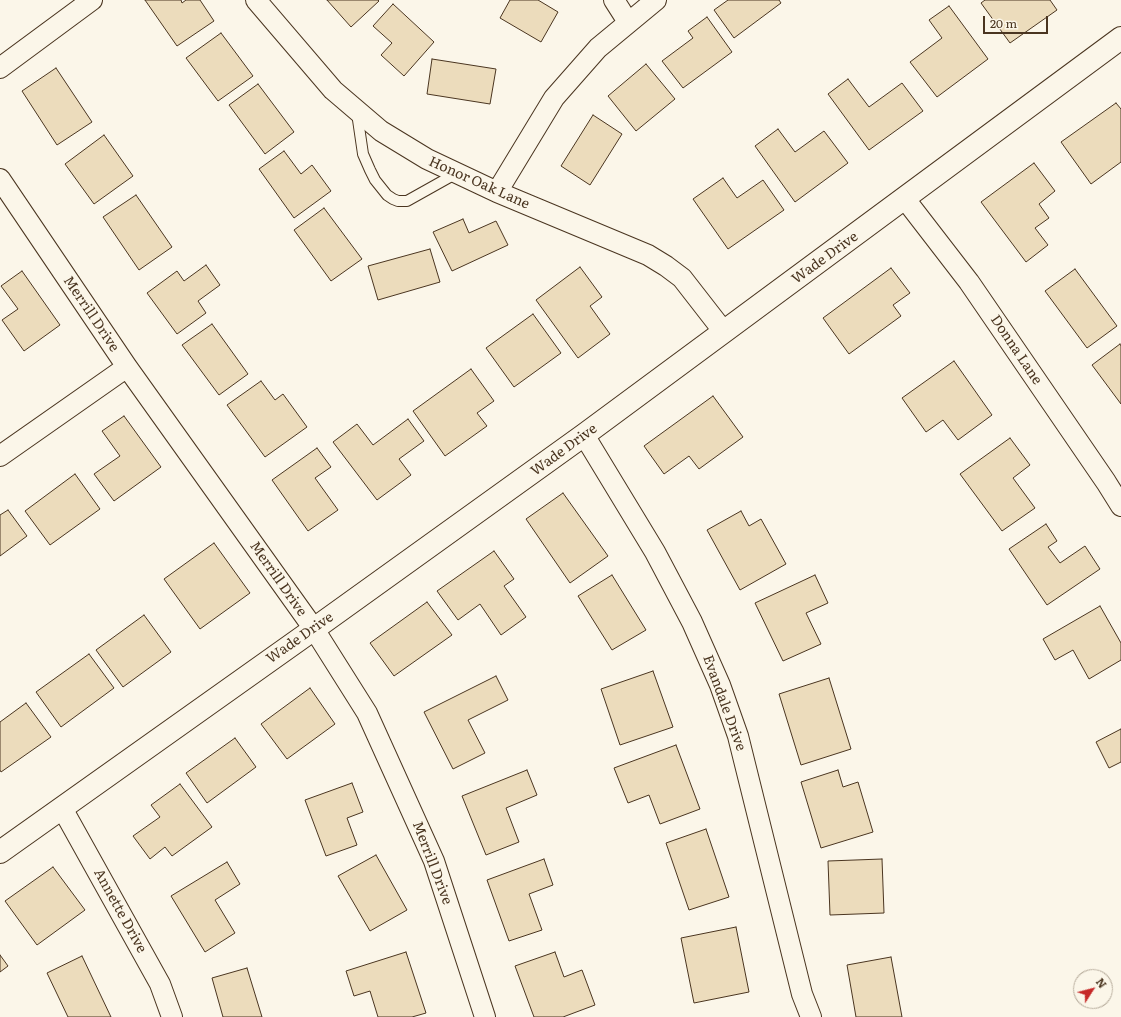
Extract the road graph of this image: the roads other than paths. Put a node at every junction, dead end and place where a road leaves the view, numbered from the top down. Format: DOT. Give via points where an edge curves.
graph roads {
  1 [pos="92,0"];
  2 [pos="256,0"];
  3 [pos="614,0"];
  4 [pos="656,0"];
  5 [pos="628,22"];
  6 [pos="1121,38"];
  7 [pos="0,68"];
  8 [pos="357,111"];
  9 [pos="457,173"];
  10 [pos="0,179"];
  11 [pos="497,192"];
  12 [pos="905,199"];
  13 [pos="724,332"];
  14 [pos="127,367"];
  15 [pos="584,435"];
  16 [pos="0,456"];
  17 [pos="1121,506"];
  18 [pos="314,629"];
  19 [pos="62,808"];
  20 [pos="0,852"];
  21 [pos="172,1017"];
  22 [pos="485,1017"];
  23 [pos="811,1017"];
  1 -- 7 [label="street"];
  2 -- 8 [label="street, Honor Oak Lane" via="334,90"];
  3 -- 5 [label="street"];
  4 -- 5 [label="street"];
  5 -- 11 [label="street" via="598,48 554,98"];
  6 -- 12 [label="street, Wade Drive"];
  8 -- 9 [label="street, Honor Oak Lane" via="381,132 427,160"];
  8 -- 9 [label="lane" via="363,154 375,180 393,200 407,201"];
  9 -- 11 [label="street, Honor Oak Lane"];
  10 -- 14 [label="street, Merrill Drive"];
  11 -- 13 [label="street, Honor Oak Lane" via="648,255 666,266 682,278"];
  12 -- 13 [label="street, Wade Drive"];
  12 -- 17 [label="street, Donna Lane" via="969,282"];
  13 -- 15 [label="street, Wade Drive"];
  14 -- 16 [label="street"];
  14 -- 18 [label="street, Merrill Drive"];
  15 -- 18 [label="street, Wade Drive"];
  15 -- 23 [label="street, Evandale Drive" via="654,552 692,622 720,685 738,736 802,994"];
  18 -- 19 [label="street, Wade Drive"];
  18 -- 22 [label="street, Merrill Drive" via="367,712 434,861"];
  19 -- 20 [label="street, Wade Drive"];
  19 -- 21 [label="street, Annette Drive" via="160,984"];
}
